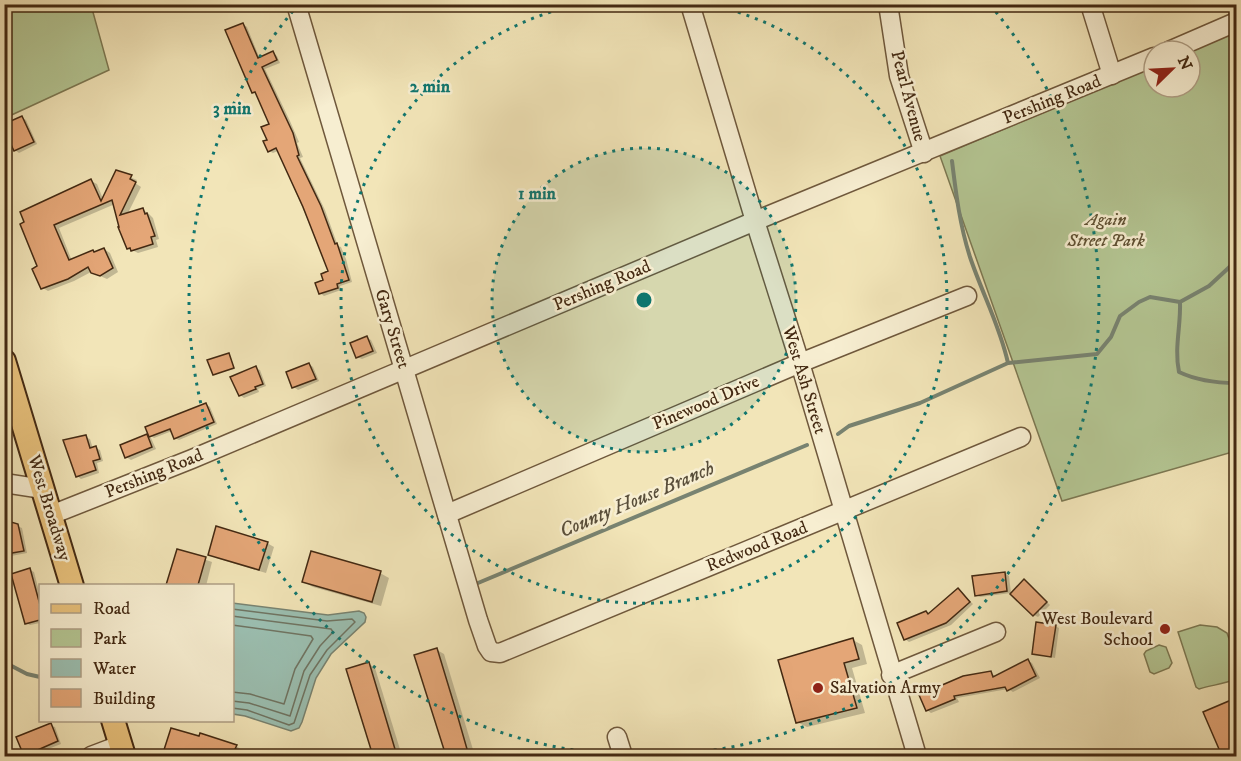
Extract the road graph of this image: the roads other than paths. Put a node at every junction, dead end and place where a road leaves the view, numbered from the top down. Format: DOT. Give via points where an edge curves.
graph roads {
  1 [pos="296,4"];
  2 [pos="690,4"];
  3 [pos="888,4"];
  4 [pos="1090,4"];
  5 [pos="1236,22"];
  6 [pos="1197,39"];
  7 [pos="1142,62"];
  8 [pos="1112,75"];
  9 [pos="924,153"];
  10 [pos="755,221"];
  11 [pos="967,296"];
  12 [pos="4,361"];
  13 [pos="800,363"];
  14 [pos="405,369"];
  15 [pos="1021,437"];
  16 [pos="4,483"];
  17 [pos="43,489"];
  18 [pos="843,512"];
  19 [pos="447,514"];
  20 [pos="51,515"];
  21 [pos="72,584"];
  22 [pos="996,632"];
  23 [pos="492,652"];
  24 [pos="891,675"];
  25 [pos="114,722"];
  26 [pos="617,736"];
  27 [pos="122,751"];
  28 [pos="91,756"];
  29 [pos="623,756"];
  30 [pos="917,756"];
  1 -- 14 [label="street, Gary Street"];
  2 -- 10 [label="street, West Ash Street"];
  3 -- 9 [label="street, Pearl Avenue" via="899,76"];
  4 -- 8 [label="street"];
  5 -- 6 [label="street"];
  7 -- 8 [label="street, Pershing Road"];
  8 -- 9 [label="street, Pershing Road"];
  9 -- 10 [label="street, Pershing Road"];
  10 -- 13 [label="street, West Ash Street"];
  10 -- 14 [label="street, Pershing Road"];
  11 -- 13 [label="street, Pinewood Drive"];
  12 -- 17 [label="main road, West Broadway"];
  13 -- 18 [label="street, West Ash Street"];
  13 -- 19 [label="street, Pinewood Drive"];
  14 -- 19 [label="street, Gary Street"];
  14 -- 20 [label="street, Pershing Road"];
  15 -- 18 [label="street, Redwood Road"];
  16 -- 17 [label="street"];
  17 -- 20 [label="main road, West Broadway"];
  18 -- 23 [label="street, Redwood Road" via="500,653"];
  18 -- 24 [label="street, West Ash Street"];
  19 -- 23 [label="street, Gary Street" via="481,629"];
  20 -- 21 [label="main road, West Broadway"];
  22 -- 24 [label="street"];
  24 -- 30 [label="street, West Ash Street"];
  25 -- 27 [label="main road"];
  26 -- 29 [label="street"];
  27 -- 28 [label="street"];
}
